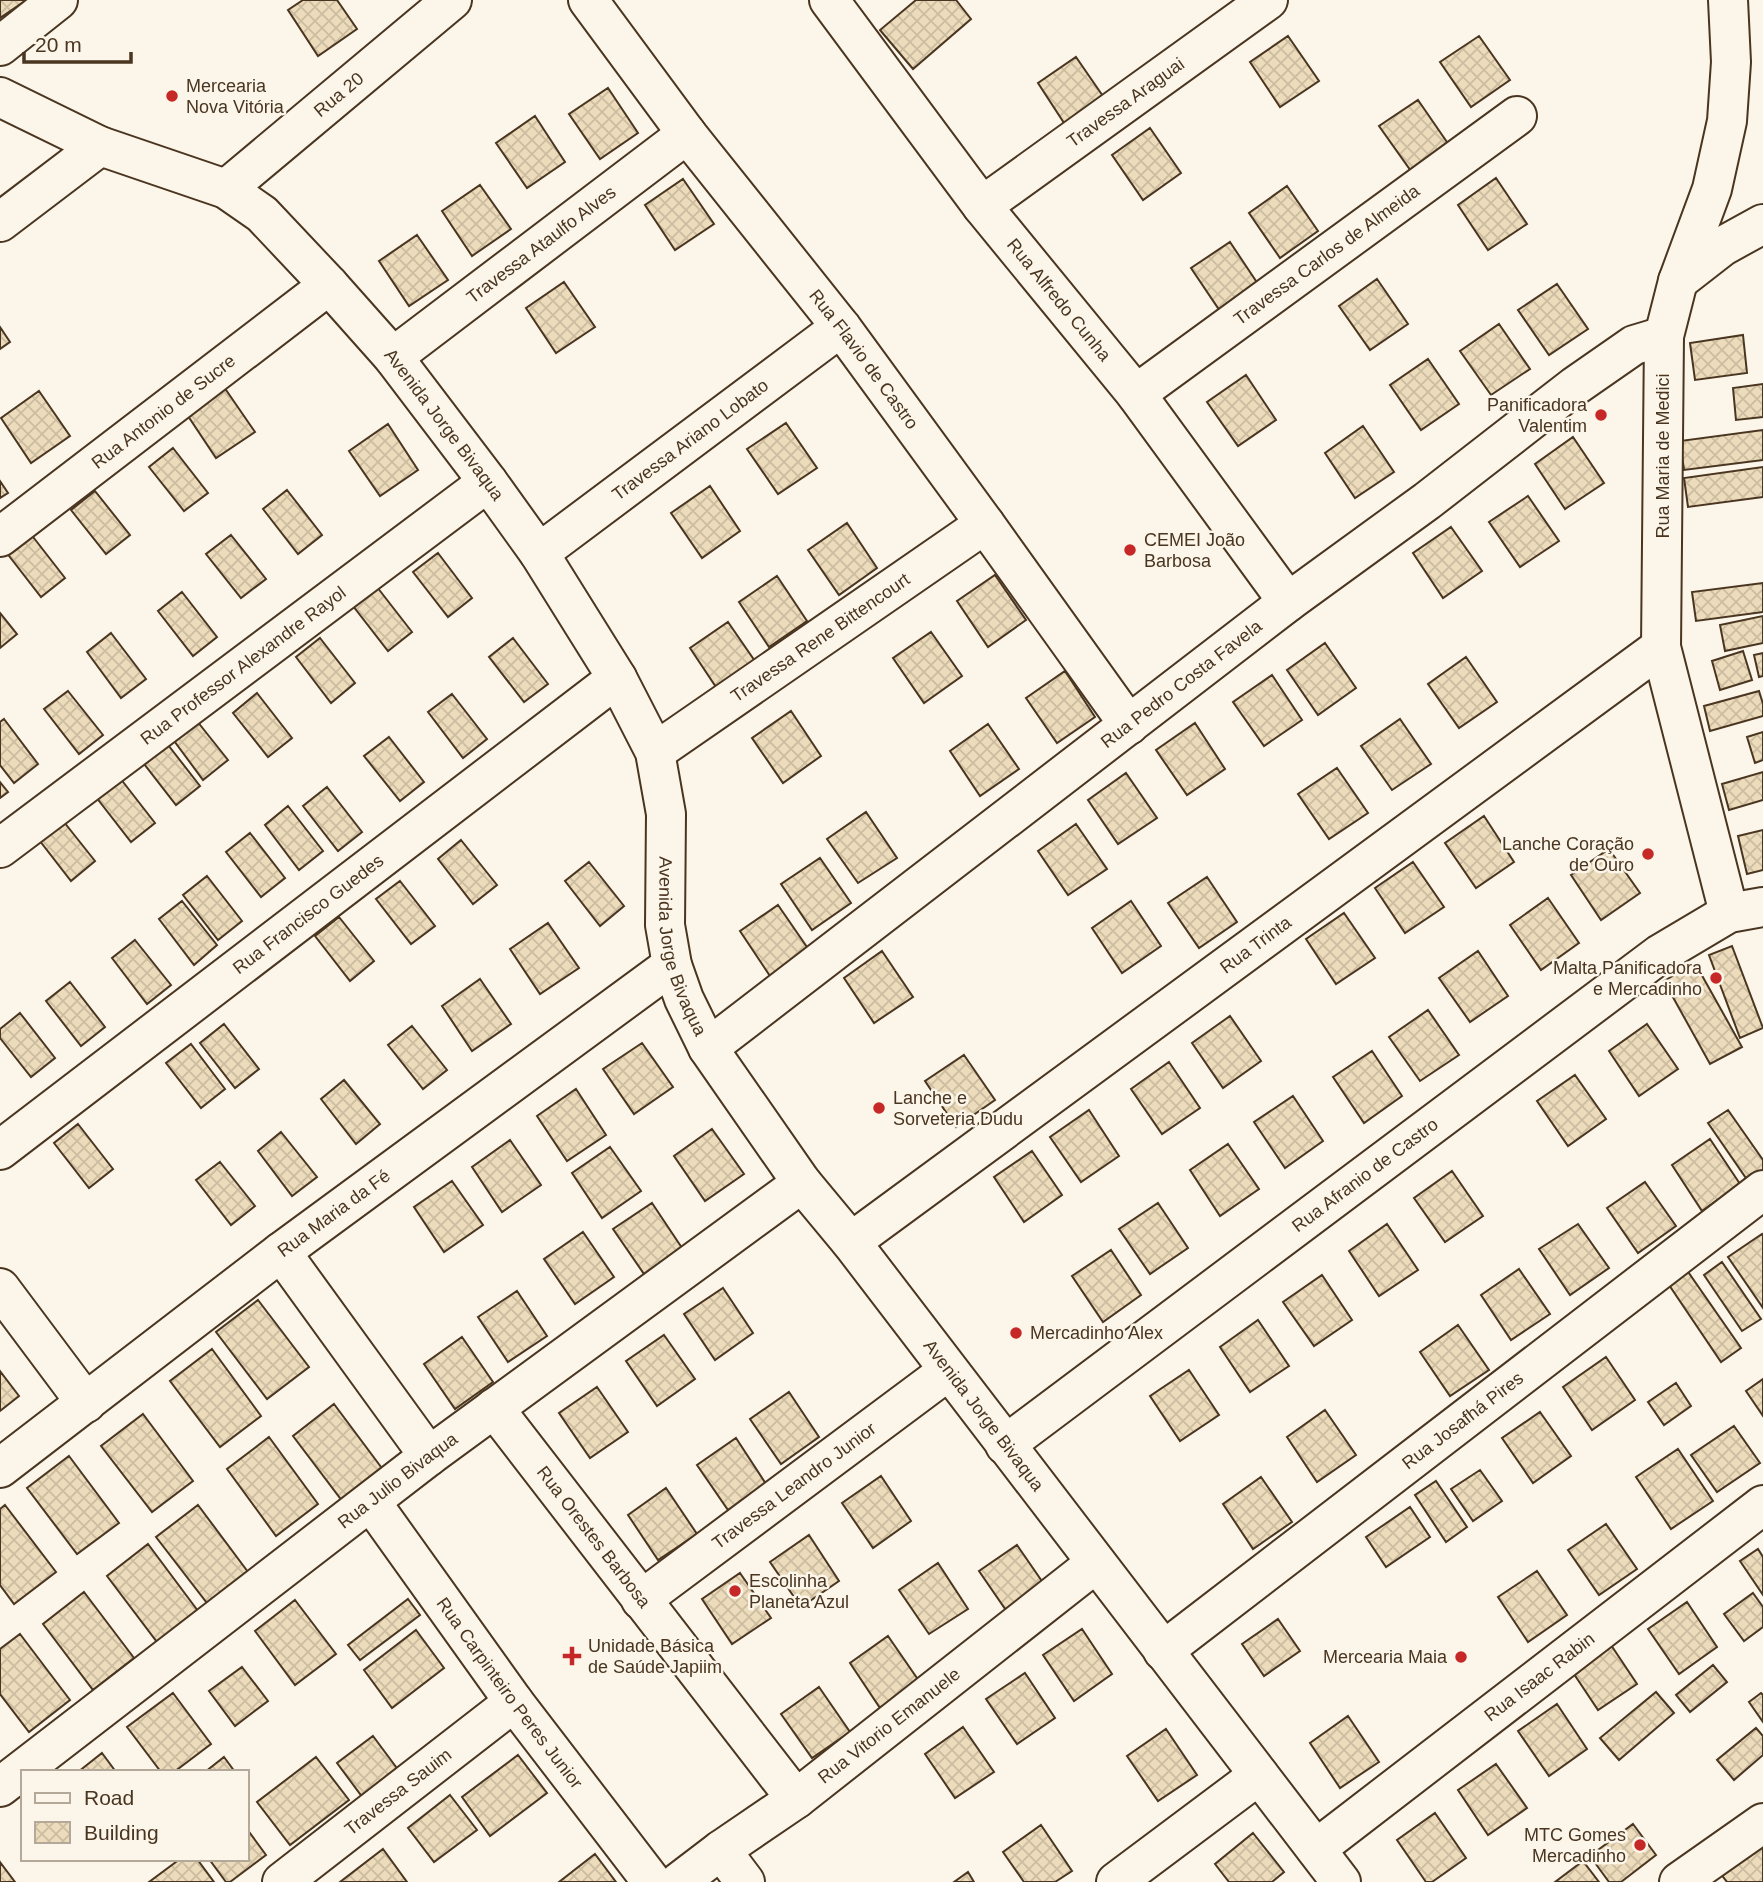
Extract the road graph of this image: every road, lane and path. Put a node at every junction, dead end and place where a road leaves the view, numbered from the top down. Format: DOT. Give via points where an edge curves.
graph roads {
  1 [pos="58,0"];
  2 [pos="452,0"];
  3 [pos="588,0"];
  4 [pos="1268,0"];
  5 [pos="1728,0"];
  6 [pos="844,5"];
  7 [pos="0,46"];
  8 [pos="0,97"];
  9 [pos="1517,116"];
  10 [pos="687,134"];
  11 [pos="100,146"];
  12 [pos="226,189"];
  13 [pos="982,206"];
  14 [pos="0,222"];
  15 [pos="1763,224"];
  16 [pos="1678,281"];
  17 [pos="329,285"];
  18 [pos="841,327"];
  19 [pos="1664,336"];
  20 [pos="393,357"];
  21 [pos="1136,394"];
  22 [pos="488,482"];
  23 [pos="985,524"];
  24 [pos="0,537"];
  25 [pos="540,553"];
  26 [pos="1289,602"];
  27 [pos="1661,648"];
  28 [pos="617,678"];
  29 [pos="1129,725"];
  30 [pos="655,752"];
  31 [pos="0,848"];
  32 [pos="1746,910"];
  33 [pos="672,965"];
  34 [pos="708,1048"];
  35 [pos="0,1150"];
  36 [pos="802,1183"];
  37 [pos="1763,1190"];
  38 [pos="850,1242"];
  39 [pos="281,1252"];
  40 [pos="0,1289"];
  41 [pos="948,1371"];
  42 [pos="86,1403"];
  43 [pos="494,1408"];
  44 [pos="1005,1445"];
  45 [pos="429,1457"];
  46 [pos="0,1468"];
  47 [pos="371,1502"];
  48 [pos="1763,1505"];
  49 [pos="1096,1563"];
  50 [pos="641,1600"];
  51 [pos="1163,1651"];
  52 [pos="514,1702"];
  53 [pos="22,1770"];
  54 [pos="21,1771"];
  55 [pos="1259,1776"];
  56 [pos="0,1787"];
  57 [pos="796,1799"];
  58 [pos="1763,1823"];
  59 [pos="1316,1849"];
  60 [pos="720,1850"];
  61 [pos="282,1882"];
  62 [pos="652,1882"];
  63 [pos="679,1882"];
  64 [pos="745,1882"];
  65 [pos="1116,1882"];
  66 [pos="1341,1882"];
  67 [pos="1679,1882"];
  1 -- 7 [label="street"];
  2 -- 12 [label="street, Rua 20"];
  3 -- 10 [label="street, Rua Flavio de Castro"];
  4 -- 13 [label="street, Travessa Araguai"];
  5 -- 16 [label="street, Rua Maria de Medici" via="1731,62 1727,121 1712,189"];
  6 -- 13 [label="street, Rua Alfredo Cunha"];
  8 -- 11 [label="street, Avenida Jorge Bivaqua"];
  9 -- 21 [label="street, Travessa Carlos de Almeida"];
  10 -- 18 [label="street, Rua Flavio de Castro"];
  10 -- 20 [label="street, Travessa Ataulfo Alves"];
  11 -- 12 [label="street, Avenida Jorge Bivaqua"];
  11 -- 14 [label="street"];
  12 -- 17 [label="street, Avenida Jorge Bivaqua" via="262,214"];
  13 -- 21 [label="street, Rua Alfredo Cunha"];
  15 -- 16 [label="street" via="1723,246"];
  16 -- 19 [label="street, Rua Maria de Medici"];
  17 -- 20 [label="street, Avenida Jorge Bivaqua"];
  17 -- 24 [label="street, Rua Antonio de Sucre"];
  18 -- 23 [label="street, Rua Flavio de Castro"];
  18 -- 25 [label="street, Travessa Ariano Lobato"];
  19 -- 26 [label="street, Rua Pedro Costa Favela" via="1634,345 1575,386"];
  19 -- 27 [label="street, Rua Maria de Medici"];
  20 -- 22 [label="street, Avenida Jorge Bivaqua"];
  21 -- 26 [label="street, Rua Alfredo Cunha"];
  22 -- 25 [label="street, Avenida Jorge Bivaqua"];
  22 -- 31 [label="street, Rua Professor Alexandre Rayol"];
  23 -- 29 [label="street, Rua Flavio de Castro"];
  23 -- 30 [label="street, Travessa Rene Bittencourt"];
  25 -- 28 [label="street, Avenida Jorge Bivaqua"];
  26 -- 29 [label="street, Rua Pedro Costa Favela"];
  27 -- 32 [label="street, Rua Maria de Medici"];
  27 -- 38 [label="street, Rua Trinta"];
  28 -- 30 [label="street, Avenida Jorge Bivaqua"];
  28 -- 35 [label="street, Rua Francisco Guedes"];
  29 -- 34 [label="street, Rua Pedro Costa Favela"];
  30 -- 33 [label="street, Avenida Jorge Bivaqua" via="666,814 665,925"];
  32 -- 44 [label="street, Rua Afranio de Castro" via="1660,954"];
  33 -- 34 [label="street, Avenida Jorge Bivaqua"];
  33 -- 39 [label="street, Rua Maria da Fé"];
  34 -- 36 [label="street, Avenida Jorge Bivaqua"];
  36 -- 38 [label="street, Avenida Jorge Bivaqua"];
  36 -- 43 [label="street, Rua Julio Bivaqua"];
  37 -- 51 [label="street, Rua Josafhá Pires"];
  38 -- 41 [label="street, Avenida Jorge Bivaqua"];
  39 -- 42 [label="street, Rua Maria da Fé"];
  39 -- 45 [label="street"];
  40 -- 42 [label="street"];
  41 -- 44 [label="street, Avenida Jorge Bivaqua"];
  41 -- 50 [label="street, Travessa Leandro Junior"];
  42 -- 46 [label="street, Rua Maria da Fé"];
  43 -- 45 [label="street, Rua Julio Bivaqua"];
  43 -- 50 [label="street, Rua Orestes Barbosa"];
  44 -- 49 [label="street, Avenida Jorge Bivaqua"];
  45 -- 47 [label="street, Rua Julio Bivaqua"];
  47 -- 52 [label="street, Rua Carpinteiro Peres Junior"];
  47 -- 53 [label="street, Rua Julio Bivaqua"];
  48 -- 59 [label="street, Rua Isaac Rabin"];
  49 -- 51 [label="street, Avenida Jorge Bivaqua"];
  49 -- 57 [label="street, Rua Vitorio Emanuele"];
  50 -- 57 [label="street, Rua Orestes Barbosa"];
  51 -- 55 [label="street, Avenida Jorge Bivaqua"];
  52 -- 61 [label="street, Travessa Sauim"];
  52 -- 62 [label="street, Rua Carpinteiro Peres Junior"];
  54 -- 56 [label="street, Rua Julio Bivaqua"];
  55 -- 59 [label="street, Avenida Jorge Bivaqua"];
  55 -- 65 [label="street"];
  57 -- 60 [label="street, Rua Vitorio Emanuele"];
  58 -- 67 [label="street"];
  59 -- 66 [label="street, Avenida Jorge Bivaqua"];
  60 -- 63 [label="street, Rua Vitorio Emanuele"];
  60 -- 64 [label="street"];
}
